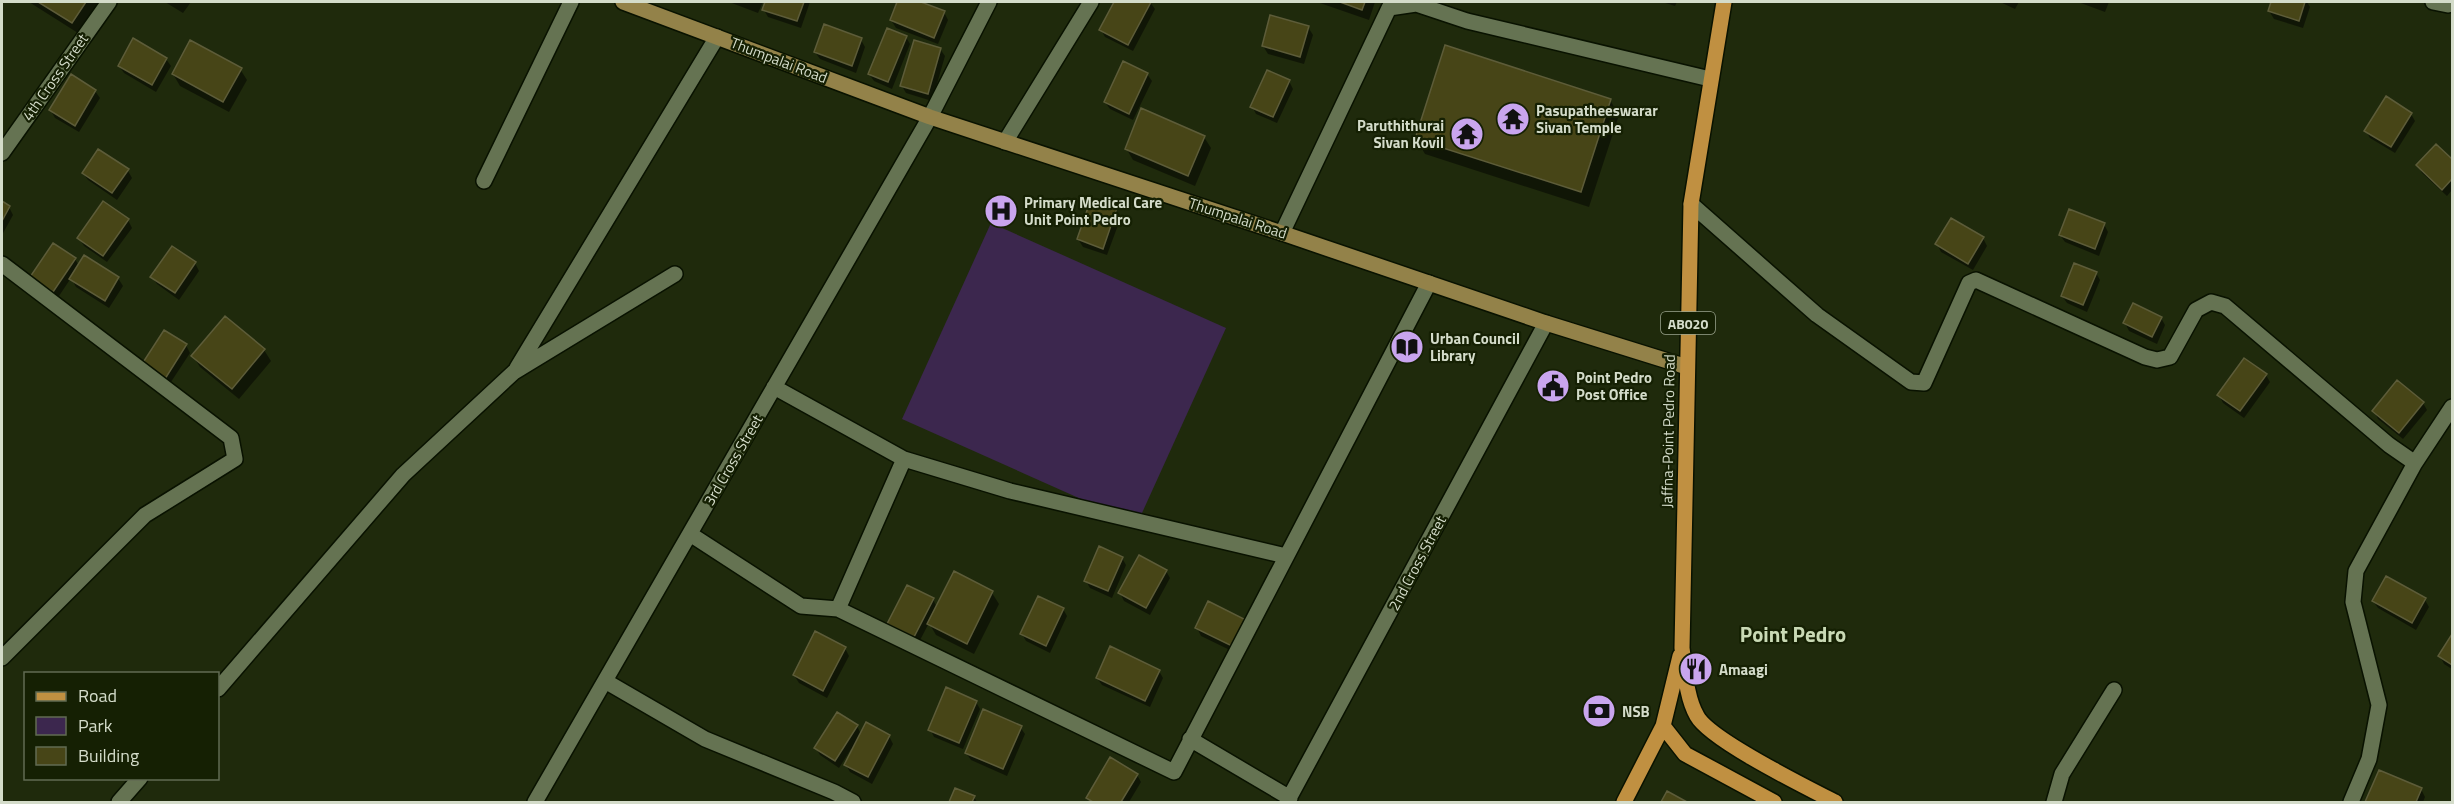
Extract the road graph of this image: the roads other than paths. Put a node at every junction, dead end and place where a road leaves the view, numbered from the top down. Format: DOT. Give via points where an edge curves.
graph roads {
  1 [pos="109,2"];
  2 [pos="571,2"];
  3 [pos="623,2"];
  4 [pos="989,2"];
  5 [pos="1091,2"];
  6 [pos="1724,2"];
  7 [pos="2433,2"];
  8 [pos="2452,3"];
  9 [pos="717,37"];
  10 [pos="1710,79"];
  11 [pos="930,117"];
  12 [pos="1005,142"];
  13 [pos="2,153"];
  14 [pos="484,181"];
  15 [pos="1691,204"];
  16 [pos="1282,233"];
  17 [pos="2,264"];
  18 [pos="675,274"];
  19 [pos="1429,283"];
  20 [pos="1546,322"];
  21 [pos="1687,367"];
  22 [pos="514,372"];
  23 [pos="774,387"];
  24 [pos="2452,407"];
  25 [pos="904,459"];
  26 [pos="2415,463"];
  27 [pos="690,534"];
  28 [pos="1286,556"];
  29 [pos="838,609"];
  30 [pos="1682,648"];
  31 [pos="2,658"];
  32 [pos="605,681"];
  33 [pos="219,688"];
  34 [pos="2114,690"];
  35 [pos="1663,726"];
  36 [pos="1190,740"];
  37 [pos="138,780"];
  38 [pos="1288,800"];
  39 [pos="119,802"];
  40 [pos="535,802"];
  41 [pos="853,802"];
  42 [pos="1624,802"];
  43 [pos="1774,802"];
  44 [pos="1834,802"];
  45 [pos="2054,802"];
  46 [pos="2351,802"];
  1 -- 13 [label="street, 4th Cross Street"];
  2 -- 14 [label="street"];
  3 -- 9 [label="street, Thumpalai Road"];
  4 -- 11 [label="street, 3rd Cross Street"];
  5 -- 12 [label="street"];
  6 -- 10 [label="main road, Jaffna-Point Pedro Road / AB020"];
  7 -- 8 [label="street"];
  9 -- 11 [label="street, Thumpalai Road"];
  9 -- 22 [label="street"];
  10 -- 15 [label="main road, Jaffna-Point Pedro Road / AB020"];
  10 -- 16 [label="street" via="1467,21 1416,4 1389,8"];
  11 -- 12 [label="street, Thumpalai Road"];
  11 -- 23 [label="street, 3rd Cross Street"];
  12 -- 16 [label="street, Thumpalai Road"];
  15 -- 21 [label="main road, Jaffna-Point Pedro Road / AB020"];
  15 -- 26 [label="street" via="1817,315 1911,382 1924,383 1969,283 1976,280 2157,360 2170,357 2196,310 2211,302 2225,306"];
  16 -- 19 [label="street, Thumpalai Road"];
  17 -- 31 [label="street" via="231,438 236,459 145,515"];
  18 -- 22 [label="street"];
  19 -- 20 [label="street, Thumpalai Road"];
  19 -- 28 [label="street"];
  20 -- 21 [label="street, Thumpalai Road"];
  20 -- 38 [label="street, 2nd Cross Street"];
  21 -- 30 [label="main road, Jaffna-Point Pedro Road / AB020"];
  22 -- 33 [label="street" via="403,476"];
  23 -- 25 [label="street"];
  23 -- 27 [label="street, 3rd Cross Street"];
  24 -- 26 [label="street"];
  25 -- 28 [label="street" via="1010,490"];
  25 -- 29 [label="street"];
  26 -- 46 [label="street" via="2356,571 2353,602 2379,705 2369,759"];
  27 -- 29 [label="street" via="801,606"];
  27 -- 32 [label="street, 3rd Cross Street"];
  28 -- 36 [label="street"];
  29 -- 36 [label="street" via="1174,772"];
  30 -- 35 [label="main road, Jaffna-Point Pedro Road / AB020"];
  30 -- 44 [label="main road, Jaffna-Point Pedro Road / AB020" via="1697,717 1720,739"];
  32 -- 40 [label="street, 3rd Cross Street"];
  32 -- 41 [label="street" via="705,739"];
  34 -- 45 [label="street" via="2062,774"];
  35 -- 42 [label="main road, Jaffna-Point Pedro Road / AB020"];
  35 -- 43 [label="main road" via="1685,754"];
  36 -- 38 [label="street"];
  37 -- 39 [label="street"];
}
